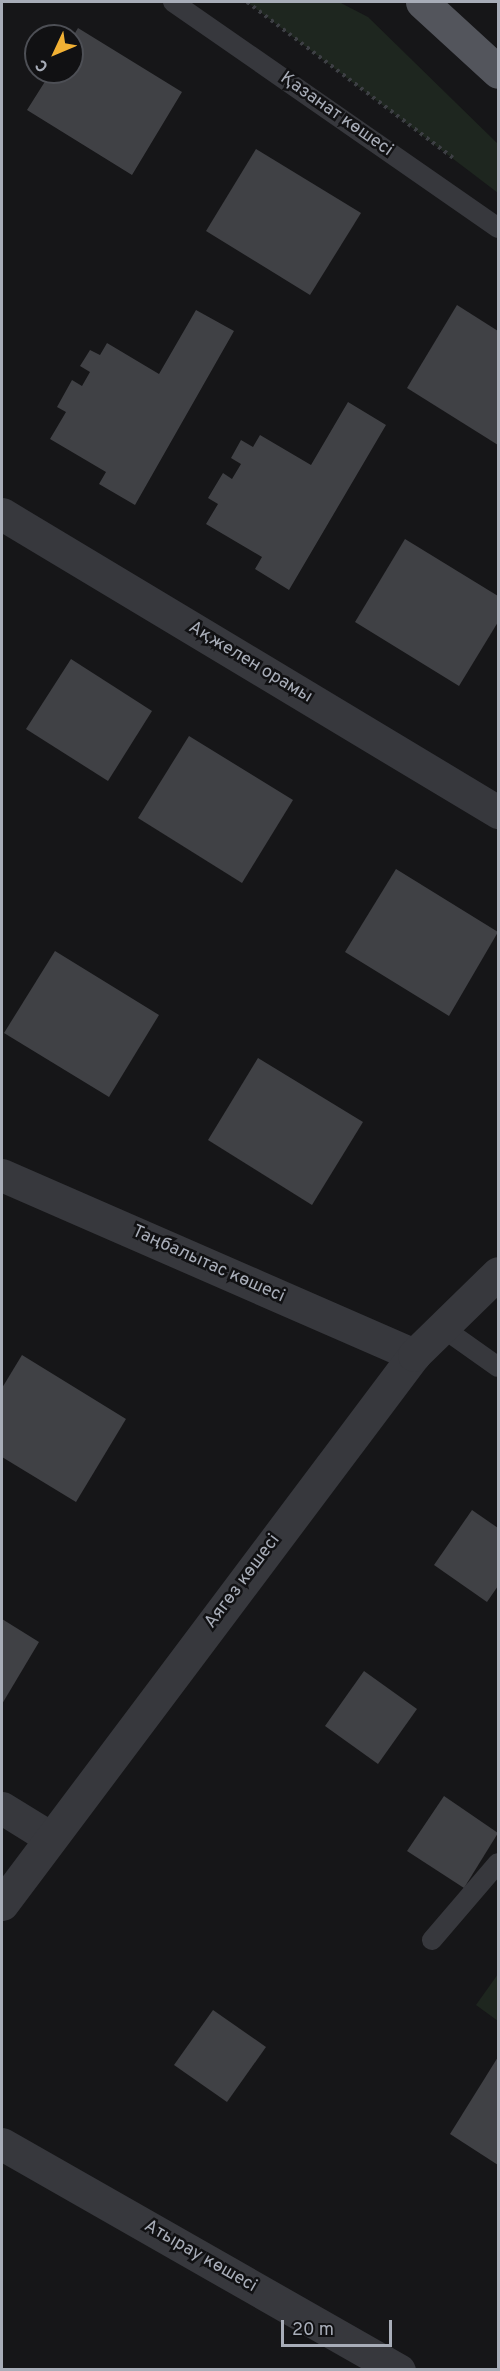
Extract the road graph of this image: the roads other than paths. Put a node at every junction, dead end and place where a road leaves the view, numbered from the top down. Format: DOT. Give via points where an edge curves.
graph roads {
  1 [pos="172,2"];
  2 [pos="422,2"];
  3 [pos="498,72"];
  4 [pos="498,228"];
  5 [pos="2,514"];
  6 [pos="498,812"];
  7 [pos="2,1175"];
  8 [pos="498,1273"];
  9 [pos="443,1328"];
  10 [pos="414,1355"];
  11 [pos="498,1367"];
  12 [pos="2,1808"];
  13 [pos="49,1837"];
  14 [pos="498,1863"];
  15 [pos="2,1904"];
  16 [pos="432,1940"];
  17 [pos="2,2144"];
  18 [pos="399,2370"];
  1 -- 4 [label="lane, Қазанат көшесі"];
  2 -- 3 [label="main road"];
  5 -- 6 [label="street, Ақжелен орамы"];
  7 -- 10 [label="street, Таңбалытас көшесі"];
  8 -- 9 [label="street, Аягөз көшесі"];
  9 -- 10 [label="street, Аягөз көшесі"];
  9 -- 11 [label="lane"];
  10 -- 13 [label="street, Аягөз көшесі"];
  12 -- 13 [label="street"];
  13 -- 15 [label="street, Аягөз көшесі"];
  14 -- 16 [label="lane"];
  17 -- 18 [label="street, Атырау көшесі"];
}
